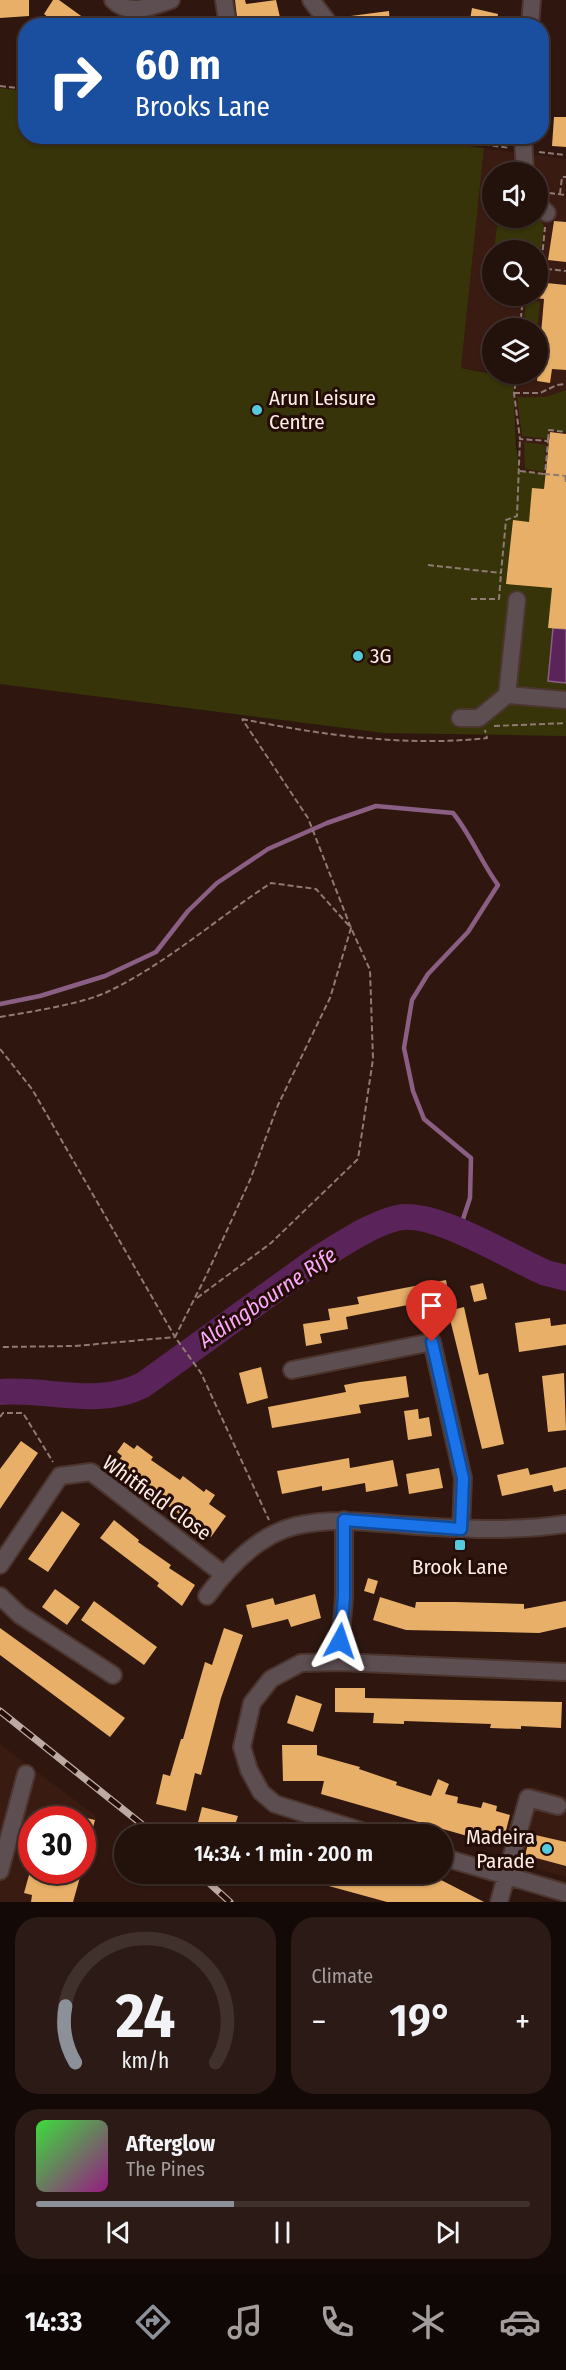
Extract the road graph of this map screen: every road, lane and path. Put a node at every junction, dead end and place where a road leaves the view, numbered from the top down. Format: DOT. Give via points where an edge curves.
graph roads {
  1 [pos="113,0"];
  2 [pos="171,0"];
  3 [pos="224,0"];
  4 [pos="311,0"];
  5 [pos="532,0"];
  6 [pos="227,18"];
  7 [pos="325,18"];
  8 [pos="531,18"];
  9 [pos="0,86"];
  10 [pos="18,88"];
  11 [pos="480,144"];
  12 [pos="523,144"];
  13 [pos="510,148"];
  14 [pos="544,153"];
  15 [pos="566,155"];
  16 [pos="524,162"];
  17 [pos="566,177"];
  18 [pos="561,186"];
  19 [pos="566,186"];
  20 [pos="560,195"];
  21 [pos="566,195"];
  22 [pos="548,201"];
  23 [pos="548,269"];
  24 [pos="566,271"];
  25 [pos="515,384"];
  26 [pos="566,384"];
  27 [pos="514,393"];
  28 [pos="566,432"];
  29 [pos="520,439"];
  30 [pos="548,441"];
  31 [pos="520,471"];
  32 [pos="545,474"];
  33 [pos="565,476"];
  34 [pos="566,482"];
  35 [pos="428,565"];
  36 [pos="501,573"];
  37 [pos="471,599"];
  38 [pos="517,600"];
  39 [pos="507,695"];
  40 [pos="566,700"];
  41 [pos="460,718"];
  42 [pos="566,723"];
  43 [pos="351,928"];
  44 [pos="0,1017"];
  45 [pos="0,1049"];
  46 [pos="195,1299"];
  47 [pos="176,1337"];
  48 [pos="0,1347"];
  49 [pos="292,1370"];
  50 [pos="0,1417"];
  51 [pos="60,1476"];
  52 [pos="344,1520"];
  53 [pos="566,1524"];
  54 [pos="461,1529"];
  55 [pos="276,1533"];
  56 [pos="0,1565"];
  57 [pos="223,1574"];
  58 [pos="0,1596"];
  59 [pos="207,1596"];
  60 [pos="339,1662"];
  61 [pos="566,1672"];
  62 [pos="113,1675"];
  63 [pos="26,1774"];
  64 [pos="558,1806"];
  65 [pos="339,1824"];
  66 [pos="453,1860"];
  67 [pos="0,1871"];
  68 [pos="507,1877"];
  69 [pos="566,1893"];
  70 [pos="499,1902"];
  1 -- 2 [label="street" via="123,8 137,10"];
  3 -- 6 [label="street"];
  4 -- 7 [label="street"];
  5 -- 8 [label="street"];
  9 -- 10 [label="path"];
  11 -- 13 [label="path"];
  12 -- 16 [label="street"];
  14 -- 15 [label="path"];
  17 -- 18 [label="path" via="562,177"];
  18 -- 19 [label="path"];
  18 -- 20 [label="path"];
  20 -- 21 [label="path"];
  20 -- 22 [label="path"];
  23 -- 24 [label="path"];
  25 -- 27 [label="path"];
  26 -- 27 [label="path" via="540,393"];
  27 -- 29 [label="path"];
  28 -- 30 [label="path" via="549,430"];
  29 -- 30 [label="path"];
  29 -- 31 [label="path"];
  30 -- 32 [label="path"];
  31 -- 32 [label="path"];
  31 -- 36 [label="path" via="517,516 506,520"];
  32 -- 33 [label="path"];
  33 -- 34 [label="path"];
  35 -- 36 [label="path"];
  36 -- 37 [label="path" via="499,599"];
  38 -- 39 [label="street"];
  39 -- 40 [label="street"];
  39 -- 41 [label="street" via="479,718"];
  42 -- 43 [label="path" via="484,726 487,738 442,743 312,731 242,719 308,818"];
  43 -- 44 [label="path" via="315,889 271,883 163,961 105,993"];
  43 -- 46 [label="path" via="330,998 278,1105 250,1180"];
  43 -- 46 [label="path" via="370,970 373,1048 358,1159 271,1243"];
  45 -- 47 [label="path" via="32,1089"];
  46 -- 47 [label="path"];
  47 -- 48 [label="path" via="75,1346"];
  47 -- 55 [label="path" via="201,1373"];
  49 -- 54 [label="street" via="432,1342 463,1478"];
  50 -- 51 [label="path" via="3,1413 23,1413"];
  51 -- 56 [label="street"];
  51 -- 57 [label="street, Whitfield Close" via="91,1472"];
  52 -- 54 [label="street"];
  52 -- 55 [label="street" via="295,1526"];
  52 -- 60 [label="street"];
  53 -- 54 [label="street" via="527,1530"];
  55 -- 57 [label="street"];
  57 -- 59 [label="street"];
  58 -- 62 [label="street" via="20,1615"];
  60 -- 61 [label="street"];
  60 -- 65 [label="street" via="301,1664 271,1678 252,1703 242,1747 261,1792 275,1804"];
  63 -- 67 [label="street"];
  64 -- 68 [label="street" via="528,1798"];
  66 -- 68 [label="street"];
  68 -- 69 [label="street"];
  68 -- 70 [label="street"];
}
